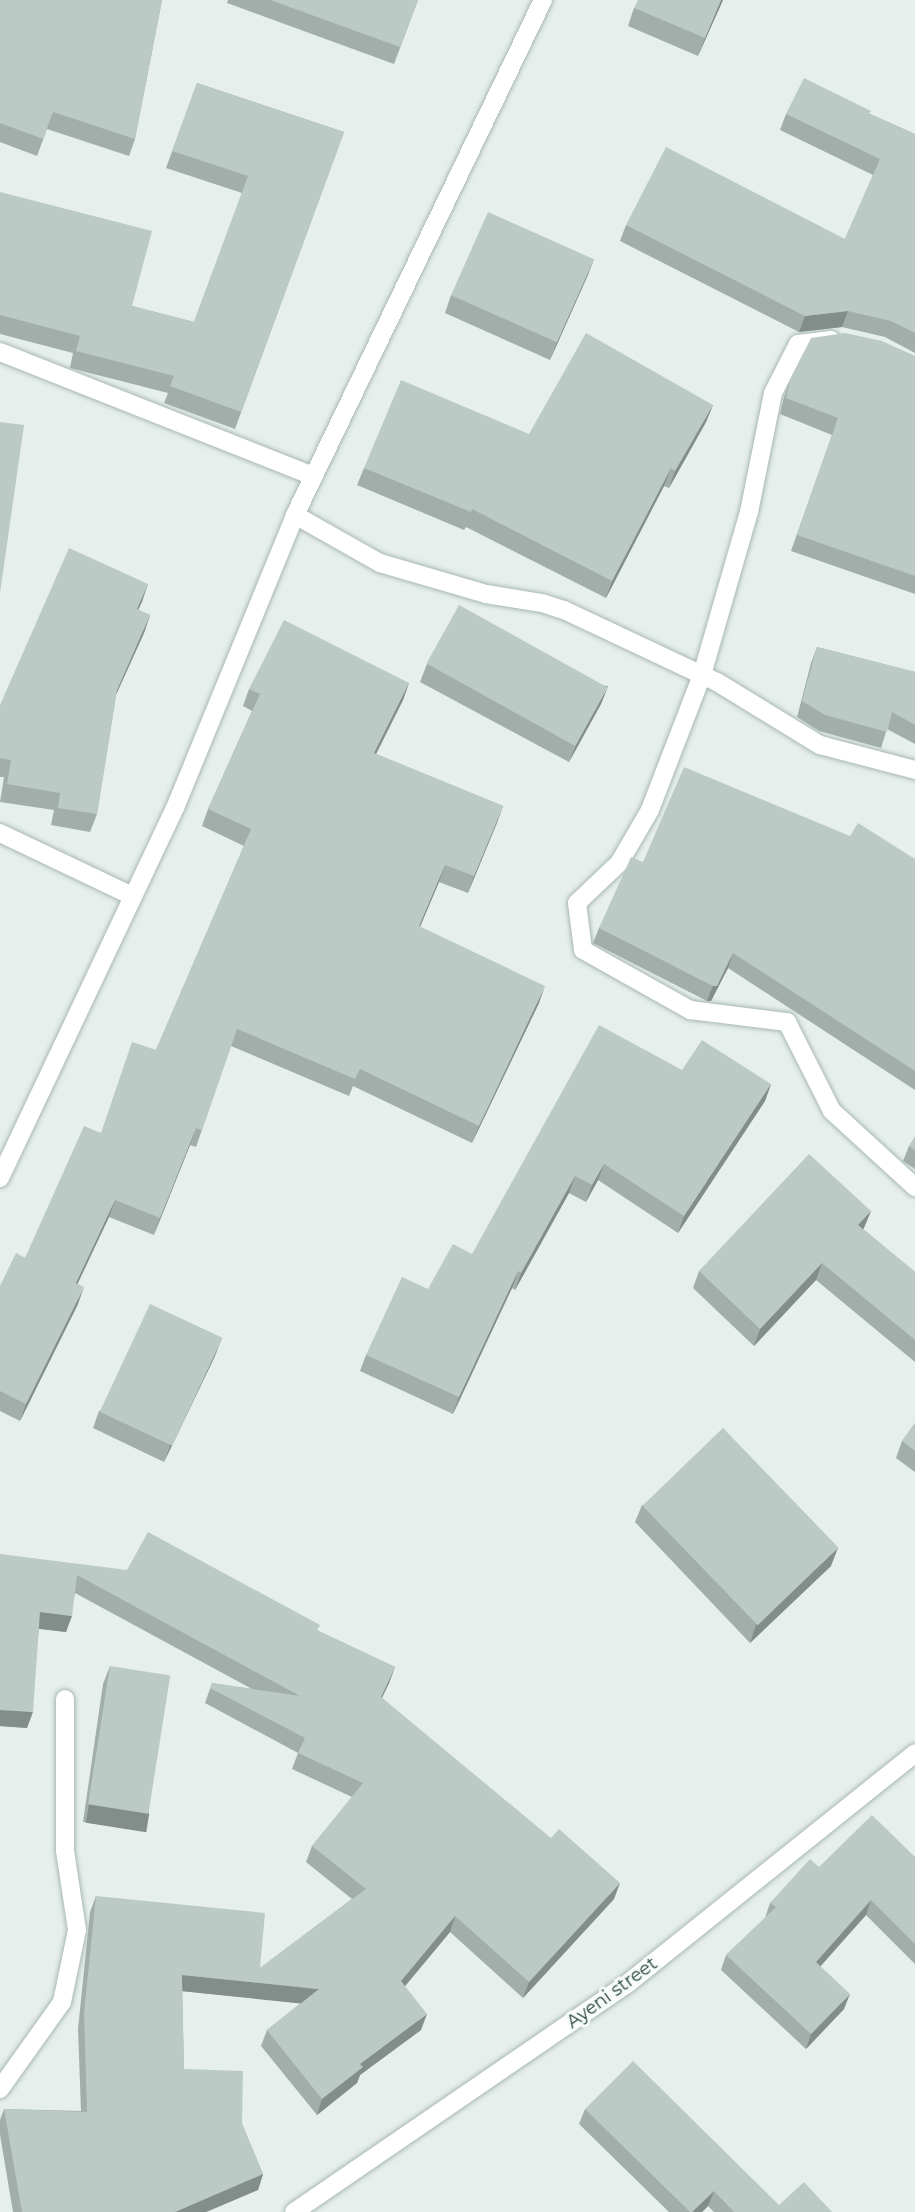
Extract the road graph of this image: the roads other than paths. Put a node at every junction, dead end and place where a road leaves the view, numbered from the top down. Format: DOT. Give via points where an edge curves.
graph roads {
  1 [pos="543,0"];
  2 [pos="849,341"];
  3 [pos="0,352"];
  4 [pos="314,476"];
  5 [pos="295,515"];
  6 [pos="702,675"];
  7 [pos="915,770"];
  8 [pos="0,833"];
  9 [pos="130,895"];
  10 [pos="0,1178"];
  11 [pos="915,1186"];
  12 [pos="65,1699"];
  13 [pos="915,1753"];
  14 [pos="0,2089"];
  15 [pos="294,2212"];
  1 -- 4 [label="street"];
  2 -- 6 [label="street" via="840,338 798,344 773,393 749,512"];
  3 -- 4 [label="street"];
  4 -- 5 [label="street"];
  5 -- 6 [label="street" via="380,563 486,594 553,606"];
  5 -- 9 [label="street" via="175,808"];
  6 -- 7 [label="street" via="820,745"];
  6 -- 11 [label="street" via="650,810 620,863 577,903 584,950 690,1010 787,1022 832,1111"];
  8 -- 9 [label="street"];
  9 -- 10 [label="street"];
  12 -- 14 [label="street" via="65,1851 77,1930 62,2002"];
  13 -- 15 [label="street, Ayeni street" via="627,1984"];
}
